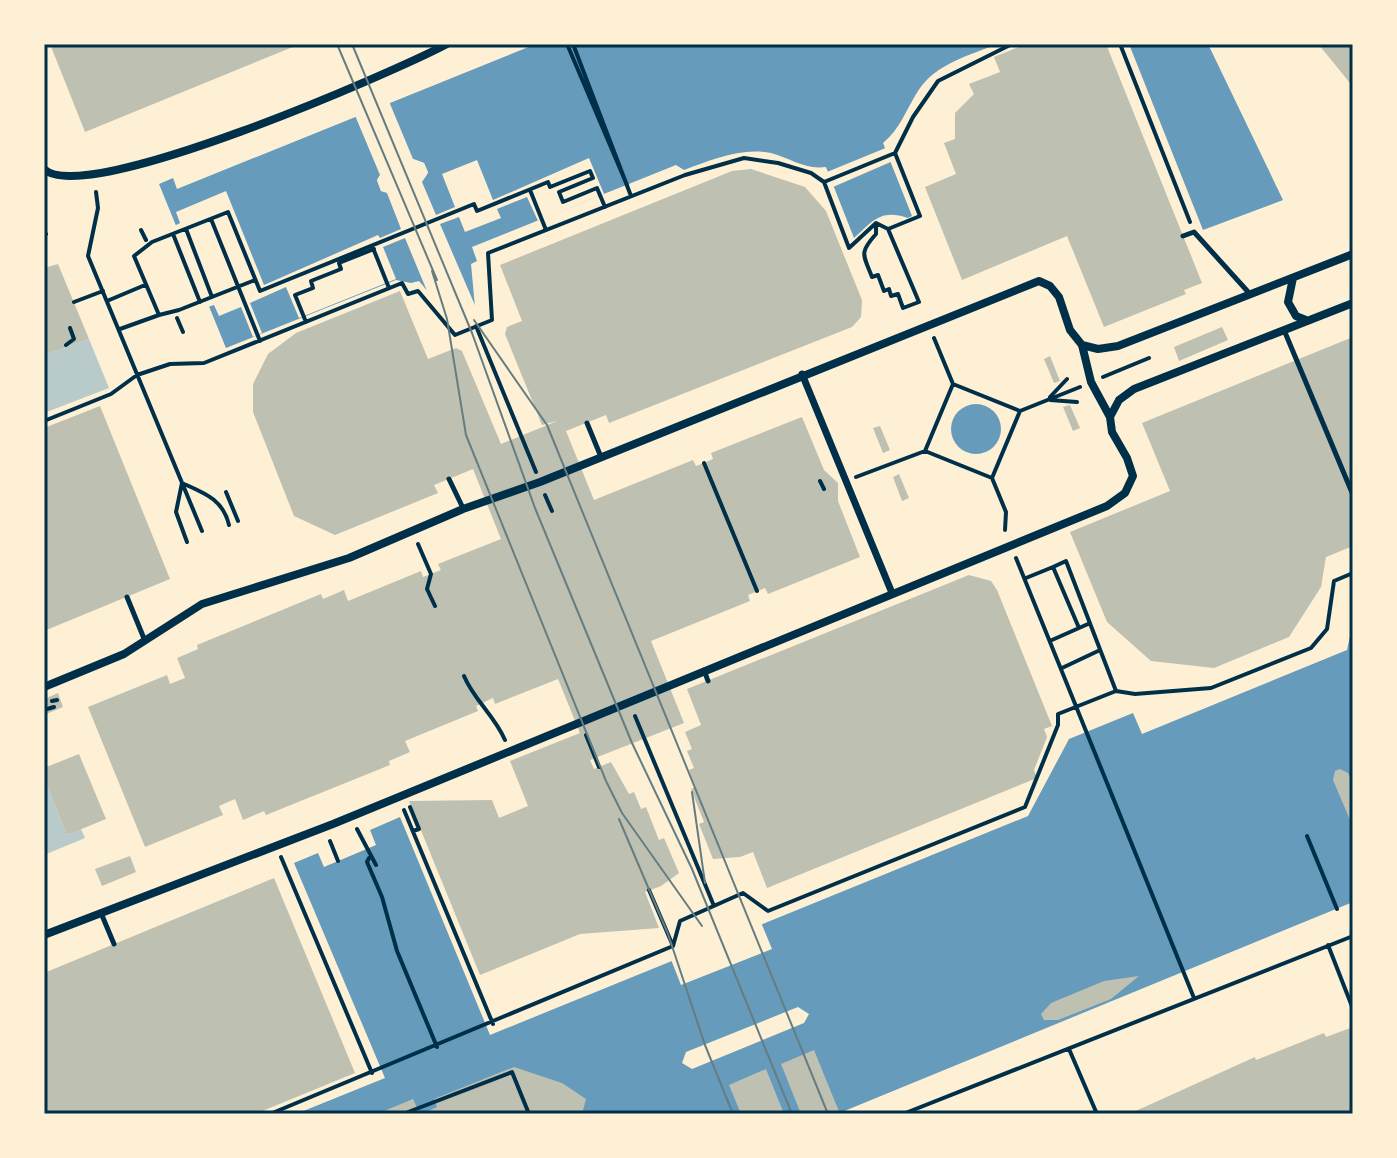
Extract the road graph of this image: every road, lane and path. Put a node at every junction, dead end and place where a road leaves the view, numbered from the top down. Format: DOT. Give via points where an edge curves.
graph roads {
  1 [pos="447,44"];
  2 [pos="570,44"];
  3 [pos="1012,44"];
  4 [pos="1120,44"];
  5 [pos="893,154"];
  6 [pos="44,169"];
  7 [pos="827,181"];
  8 [pos="530,190"];
  9 [pos="96,192"];
  10 [pos="631,196"];
  11 [pos="605,207"];
  12 [pos="211,219"];
  13 [pos="876,223"];
  14 [pos="185,229"];
  15 [pos="888,229"];
  16 [pos="141,230"];
  17 [pos="546,230"];
  18 [pos="1194,232"];
  19 [pos="173,234"];
  20 [pos="1183,236"];
  21 [pos="146,240"];
  22 [pos="373,247"];
  23 [pos="1353,254"];
  24 [pos="1293,278"];
  25 [pos="255,280"];
  26 [pos="146,285"];
  27 [pos="238,287"];
  28 [pos="389,288"];
  29 [pos="103,291"];
  30 [pos="1251,294"];
  31 [pos="212,297"];
  32 [pos="107,301"];
  33 [pos="74,302"];
  34 [pos="200,302"];
  35 [pos="1353,303"];
  36 [pos="159,315"];
  37 [pos="177,318"];
  38 [pos="1306,320"];
  39 [pos="306,322"];
  40 [pos="476,326"];
  41 [pos="70,328"];
  42 [pos="1283,329"];
  43 [pos="119,330"];
  44 [pos="183,332"];
  45 [pos="934,338"];
  46 [pos="260,341"];
  47 [pos="66,345"];
  48 [pos="1082,345"];
  49 [pos="1144,345"];
  50 [pos="1149,358"];
  51 [pos="1154,370"];
  52 [pos="802,374"];
  53 [pos="137,375"];
  54 [pos="1067,379"];
  55 [pos="1098,379"];
  56 [pos="953,384"];
  57 [pos="1082,386"];
  58 [pos="1048,400"];
  59 [pos="1077,402"];
  60 [pos="1020,411"];
  61 [pos="1110,417"];
  62 [pos="44,421"];
  63 [pos="587,423"];
  64 [pos="925,451"];
  65 [pos="601,458"];
  66 [pos="704,463"];
  67 [pos="854,477"];
  68 [pos="992,478"];
  69 [pos="449,479"];
  70 [pos="820,481"];
  71 [pos="540,482"];
  72 [pos="182,483"];
  73 [pos="824,489"];
  74 [pos="226,492"];
  75 [pos="1353,495"];
  76 [pos="547,499"];
  77 [pos="463,509"];
  78 [pos="552,511"];
  79 [pos="238,521"];
  80 [pos="229,525"];
  81 [pos="1005,530"];
  82 [pos="202,531"];
  83 [pos="412,531"];
  84 [pos="187,542"];
  85 [pos="1016,556"];
  86 [pos="1053,567"];
  87 [pos="1353,573"];
  88 [pos="1025,579"];
  89 [pos="757,591"];
  90 [pos="892,593"];
  91 [pos="127,597"];
  92 [pos="435,606"];
  93 [pos="1088,624"];
  94 [pos="1079,628"];
  95 [pos="1051,640"];
  96 [pos="146,642"];
  97 [pos="1098,651"];
  98 [pos="1062,668"];
  99 [pos="703,669"];
  100 [pos="464,676"];
  101 [pos="708,681"];
  102 [pos="44,687"];
  103 [pos="1116,691"];
  104 [pos="629,701"];
  105 [pos="54,702"];
  106 [pos="1079,706"];
  107 [pos="47,709"];
  108 [pos="580,722"];
  109 [pos="546,735"];
  110 [pos="550,745"];
  111 [pos="510,750"];
  112 [pos="599,767"];
  113 [pos="411,809"];
  114 [pos="355,823"];
  115 [pos="1307,836"];
  116 [pos="333,849"];
  117 [pos="369,858"];
  118 [pos="338,861"];
  119 [pos="376,865"];
  120 [pos="287,871"];
  121 [pos="649,890"];
  122 [pos="714,906"];
  123 [pos="1337,909"];
  124 [pos="101,912"];
  125 [pos="44,935"];
  126 [pos="1353,936"];
  127 [pos="114,944"];
  128 [pos="1328,945"];
  129 [pos="673,946"];
  130 [pos="1194,998"];
  131 [pos="1353,1009"];
  132 [pos="494,1024"];
  133 [pos="437,1047"];
  134 [pos="1069,1049"];
  135 [pos="372,1073"];
  136 [pos="270,1114"];
  137 [pos="403,1114"];
  138 [pos="529,1114"];
  139 [pos="903,1114"];
  140 [pos="1097,1114"];
  1 -- 6 [label="street" via="339,93 160,158 94,176 62,178"];
  2 -- 10 [label="path"];
  3 -- 5 [label="path" via="938,81"];
  4 -- 18 [label="path"];
  5 -- 7 [label="path"];
  5 -- 15 [label="path" via="920,216"];
  7 -- 10 [label="path" via="778,163 744,158"];
  7 -- 13 [label="path" via="849,248"];
  8 -- 11 [label="path" via="590,171 593,178 559,192 563,202 597,188"];
  8 -- 17 [label="path"];
  8 -- 22 [label="path" via="477,211 474,204"];
  9 -- 29 [label="path" via="88,256"];
  10 -- 11 [label="path"];
  11 -- 17 [label="path"];
  12 -- 14 [label="path"];
  12 -- 25 [label="path" via="228,212"];
  12 -- 27 [label="path"];
  13 -- 15 [label="path"];
  13 -- 15 [label="path" via="876,234 863,249 872,277 878,275 891,296 898,294 903,308 919,302"];
  14 -- 19 [label="path"];
  14 -- 31 [label="path"];
  16 -- 21 [label="path"];
  17 -- 40 [label="path" via="488,253 492,320"];
  18 -- 20 [label="lane"];
  18 -- 30 [label="lane"];
  19 -- 26 [label="path" via="134,256"];
  19 -- 34 [label="path"];
  22 -- 25 [label="path" via="260,291"];
  22 -- 28 [label="path"];
  22 -- 39 [label="path" via="339,263 341,269 311,281 313,288 295,295"];
  23 -- 24 [label="street"];
  24 -- 30 [label="street"];
  24 -- 38 [label="street" via="1288,302 1296,316"];
  25 -- 27 [label="path"];
  26 -- 32 [label="path"];
  26 -- 36 [label="path"];
  27 -- 31 [label="path"];
  27 -- 46 [label="path"];
  28 -- 39 [label="path"];
  28 -- 40 [label="path" via="402,283 408,294 418,291 455,335"];
  29 -- 32 [label="path"];
  29 -- 33 [label="path"];
  30 -- 48 [label="street" via="1118,346"];
  31 -- 34 [label="path"];
  32 -- 43 [label="path"];
  34 -- 36 [label="path"];
  35 -- 38 [label="street"];
  36 -- 43 [label="path"];
  37 -- 44 [label="path"];
  38 -- 42 [label="street"];
  39 -- 46 [label="path"];
  40 -- 71 [label="path"];
  41 -- 47 [label="path" via="74,339"];
  42 -- 61 [label="street" via="1134,389 1119,400"];
  42 -- 75 [label="lane"];
  43 -- 53 [label="path"];
  45 -- 56 [label="path"];
  46 -- 53 [label="path" via="204,363 170,364"];
  48 -- 52 [label="street" via="1070,330 1059,297 1039,281"];
  48 -- 61 [label="street" via="1091,382"];
  49 -- 50 [label="path"];
  50 -- 51 [label="path"];
  50 -- 55 [label="path"];
  52 -- 65 [label="street"];
  52 -- 90 [label="street"];
  53 -- 62 [label="path" via="111,394"];
  53 -- 72 [label="path"];
  54 -- 58 [label="path"];
  56 -- 60 [label="path"];
  56 -- 64 [label="path"];
  57 -- 58 [label="path"];
  58 -- 59 [label="path"];
  58 -- 60 [label="path"];
  60 -- 68 [label="path"];
  61 -- 90 [label="street" via="1133,476 1125,493 1107,506"];
  63 -- 65 [label="lane"];
  64 -- 67 [label="path"];
  64 -- 68 [label="path"];
  65 -- 71 [label="street"];
  66 -- 89 [label="path"];
  68 -- 81 [label="path" via="1006,512"];
  69 -- 77 [label="lane"];
  70 -- 73 [label="path"];
  71 -- 77 [label="street"];
  72 -- 80 [label="path" via="213,497"];
  72 -- 82 [label="path"];
  72 -- 84 [label="path" via="176,512"];
  74 -- 79 [label="path"];
  76 -- 78 [label="path"];
  77 -- 83 [label="street"];
  83 -- 92 [label="path" via="431,574 427,589"];
  83 -- 96 [label="street" via="349,558 202,604"];
  85 -- 88 [label="path"];
  86 -- 88 [label="path"];
  86 -- 93 [label="path" via="1066,561"];
  86 -- 94 [label="path"];
  87 -- 103 [label="path" via="1334,581 1327,629 1311,648 1211,688"];
  88 -- 95 [label="path"];
  90 -- 99 [label="street"];
  91 -- 96 [label="lane"];
  93 -- 94 [label="path"];
  93 -- 97 [label="path"];
  94 -- 95 [label="path"];
  95 -- 98 [label="path"];
  96 -- 102 [label="street"];
  97 -- 98 [label="path"];
  97 -- 103 [label="path"];
  98 -- 106 [label="path"];
  99 -- 101 [label="lane"];
  99 -- 104 [label="street"];
  100 -- 111 [label="path" via="471,693 498,722"];
  103 -- 106 [label="path"];
  104 -- 108 [label="street"];
  104 -- 122 [label="path"];
  105 -- 107 [label="path"];
  106 -- 122 [label="path" via="1058,714 1025,807 768,911 743,893"];
  106 -- 130 [label="path"];
  108 -- 109 [label="street"];
  108 -- 112 [label="path"];
  109 -- 110 [label="lane"];
  109 -- 111 [label="street"];
  111 -- 124 [label="street"];
  113 -- 132 [label="path" via="419,829 413,831"];
  114 -- 117 [label="path"];
  115 -- 123 [label="path"];
  116 -- 118 [label="path"];
  117 -- 119 [label="path"];
  117 -- 133 [label="path" via="397,951"];
  120 -- 135 [label="path"];
  121 -- 129 [label="path"];
  122 -- 129 [label="path" via="680,921"];
  124 -- 125 [label="street"];
  124 -- 127 [label="lane"];
  126 -- 128 [label="path"];
  128 -- 130 [label="path"];
  128 -- 131 [label="path"];
  129 -- 132 [label="path"];
  130 -- 134 [label="path"];
  132 -- 133 [label="path"];
  133 -- 135 [label="path"];
  134 -- 139 [label="path"];
  134 -- 140 [label="path"];
  135 -- 136 [label="path"];
  137 -- 138 [label="path" via="512,1072"];
}
